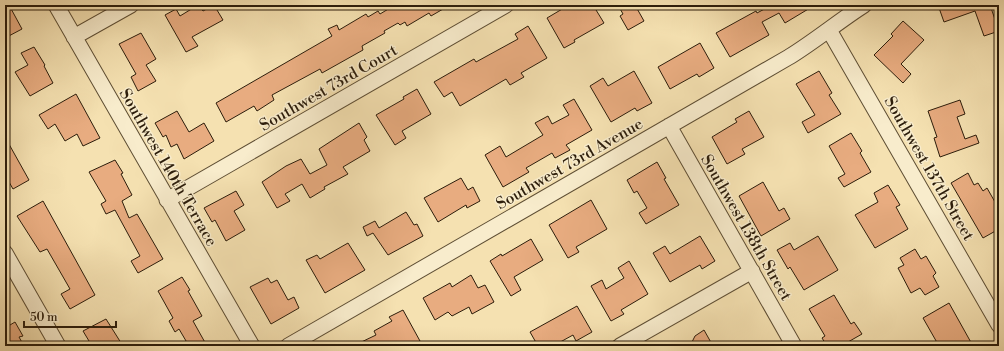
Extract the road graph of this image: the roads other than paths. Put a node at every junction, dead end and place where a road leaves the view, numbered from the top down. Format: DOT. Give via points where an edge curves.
graph roads {
  1 [pos="56,5"];
  2 [pos="131,5"];
  3 [pos="506,5"];
  4 [pos="864,5"];
  5 [pos="829,30"];
  6 [pos="74,37"];
  7 [pos="669,126"];
  8 [pos="167,200"];
  9 [pos="5,253"];
  10 [pos="752,271"];
  11 [pos="999,325"];
  12 [pos="58,346"];
  13 [pos="252,346"];
  14 [pos="288,346"];
  15 [pos="620,346"];
  16 [pos="794,346"];
  1 -- 6 [label="street, Southwest 140th Terrace"];
  2 -- 6 [label="street"];
  3 -- 8 [label="street, Southwest 73rd Court"];
  4 -- 5 [label="street, Southwest 73rd Avenue"];
  5 -- 7 [label="street, Southwest 73rd Avenue" via="796,53"];
  5 -- 11 [label="street, Southwest 137th Street"];
  6 -- 8 [label="street, Southwest 140th Terrace"];
  7 -- 10 [label="street, Southwest 138th Street"];
  7 -- 14 [label="street, Southwest 73rd Avenue"];
  8 -- 13 [label="street, Southwest 140th Terrace"];
  9 -- 12 [label="street"];
  10 -- 15 [label="street"];
  10 -- 16 [label="street, Southwest 138th Street"];
}
